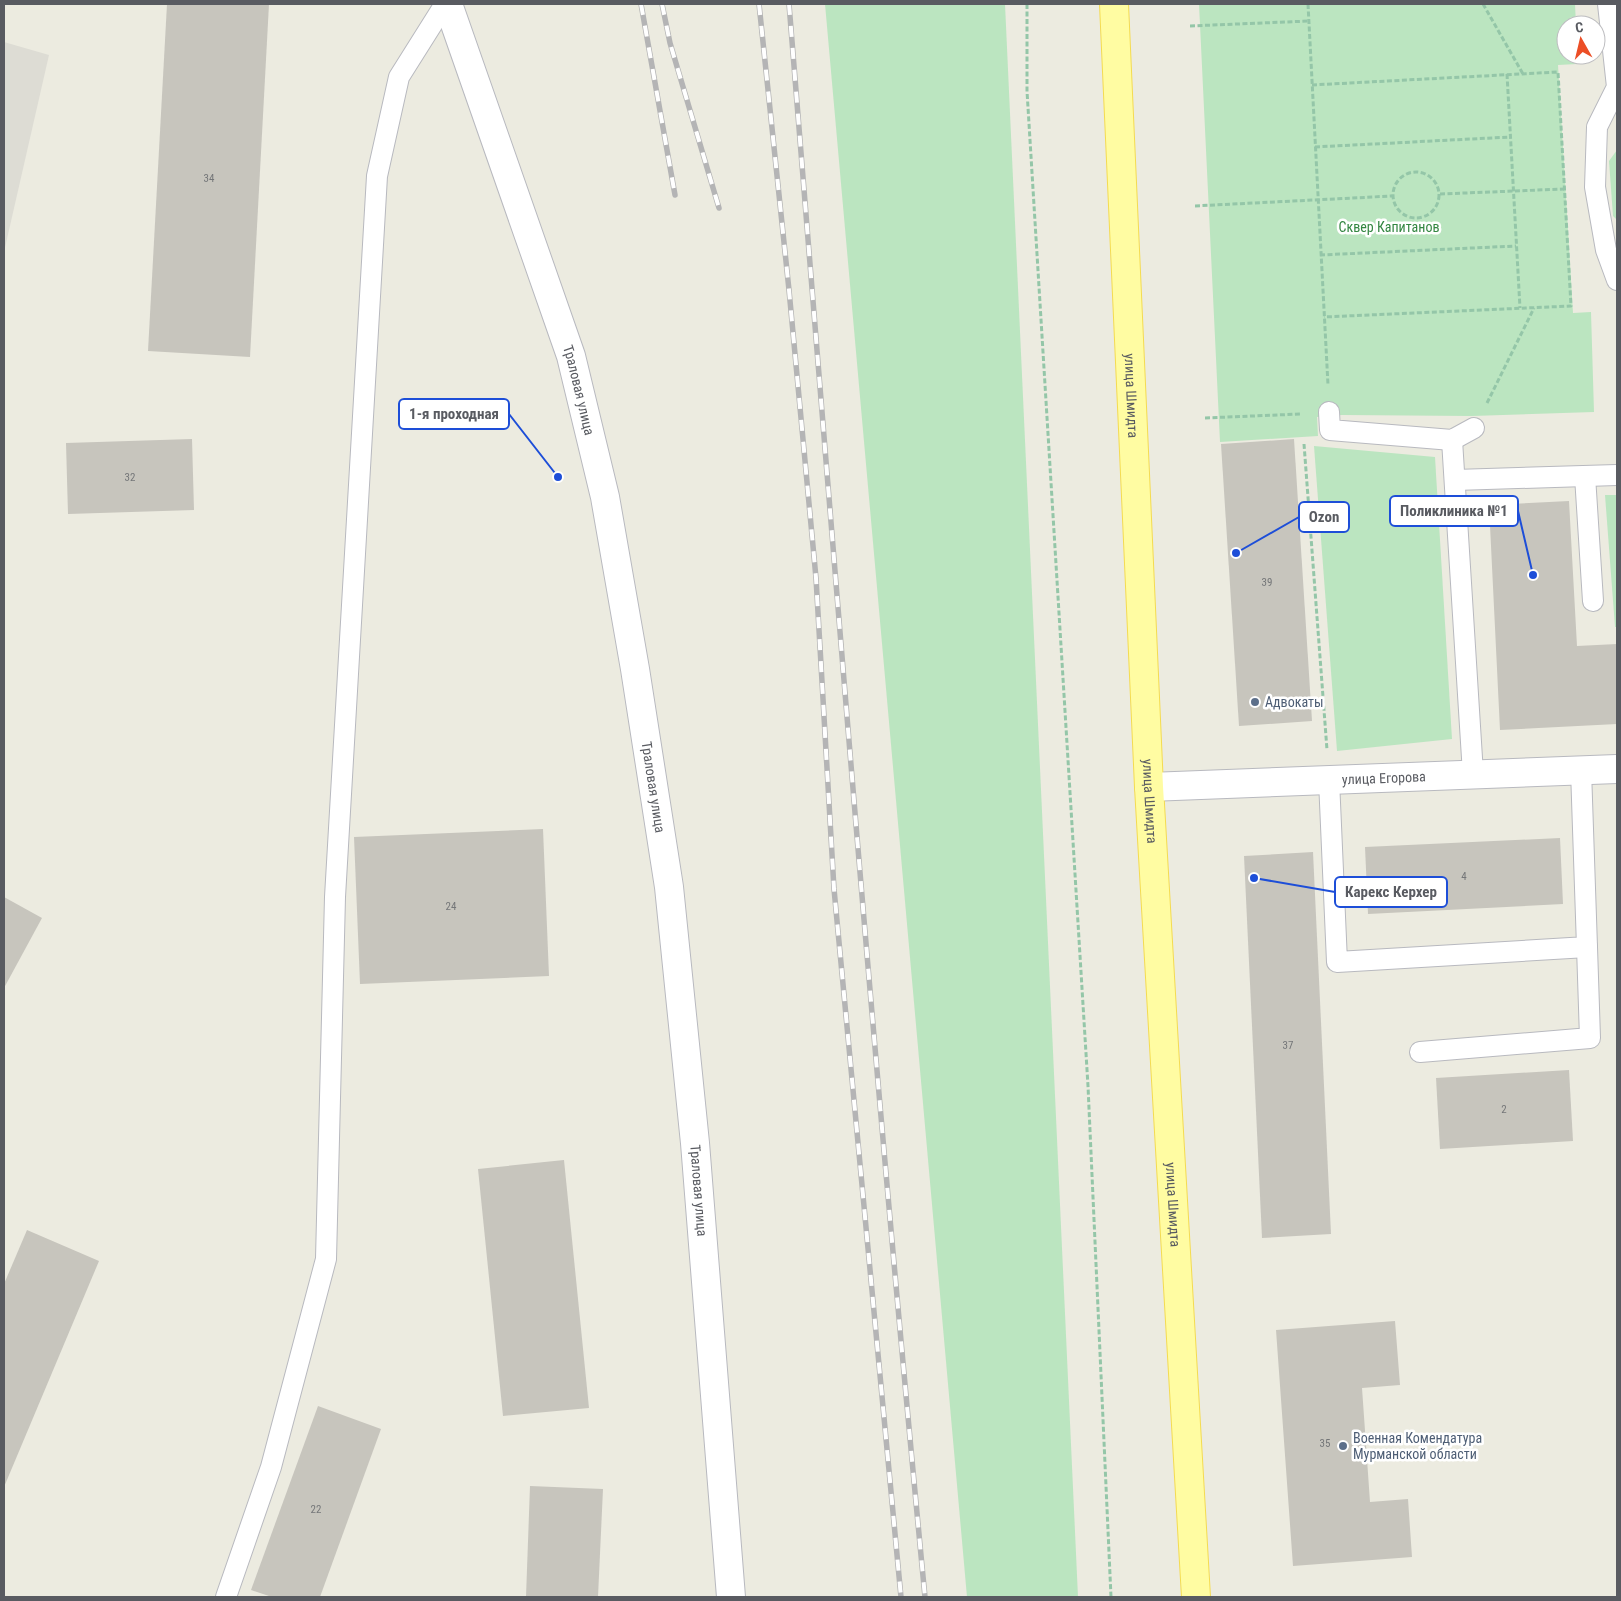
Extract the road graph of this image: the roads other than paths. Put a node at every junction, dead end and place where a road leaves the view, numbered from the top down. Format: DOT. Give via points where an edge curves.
graph roads {
  1 [pos="447,4"];
  2 [pos="1114,4"];
  3 [pos="1608,4"];
  4 [pos="1617,280"];
  5 [pos="1329,412"];
  6 [pos="1474,428"];
  7 [pos="1452,440"];
  8 [pos="1617,475"];
  9 [pos="1585,476"];
  10 [pos="1455,480"];
  11 [pos="1593,601"];
  12 [pos="1617,769"];
  13 [pos="1581,770"];
  14 [pos="1473,774"];
  15 [pos="1329,780"];
  16 [pos="1149,787"];
  17 [pos="1587,947"];
  18 [pos="1420,1052"];
  19 [pos="226,1597"];
  20 [pos="731,1597"];
  21 [pos="1196,1597"];
  1 -- 19 [label="lane" via="400,77 377,176 335,897 326,1259 271,1467"];
  1 -- 20 [label="street, Траловая улица" via="571,356 605,497 669,887 695,1143"];
  2 -- 16 [label="main road, улица Шмидта"];
  3 -- 4 [label="lane" via="1617,87 1598,127 1595,187 1606,250"];
  5 -- 7 [label="lane" via="1330,430"];
  6 -- 7 [label="lane"];
  7 -- 10 [label="lane"];
  8 -- 9 [label="lane"];
  9 -- 10 [label="lane"];
  9 -- 11 [label="lane"];
  10 -- 14 [label="lane"];
  12 -- 13 [label="street, улица Егорова"];
  13 -- 14 [label="street, улица Егорова"];
  13 -- 17 [label="lane"];
  14 -- 15 [label="street, улица Егорова"];
  15 -- 16 [label="street, улица Егорова"];
  15 -- 17 [label="lane" via="1337,962"];
  16 -- 21 [label="main road, улица Шмидта"];
  17 -- 18 [label="lane" via="1590,1038"];
}
